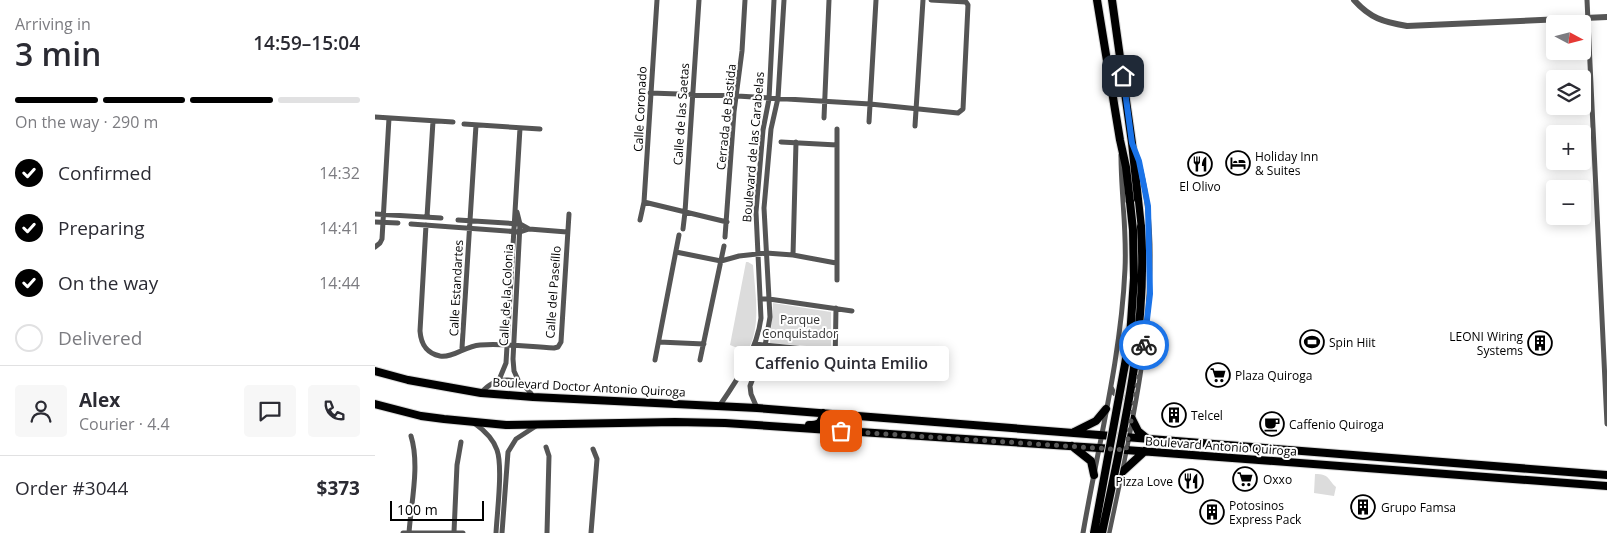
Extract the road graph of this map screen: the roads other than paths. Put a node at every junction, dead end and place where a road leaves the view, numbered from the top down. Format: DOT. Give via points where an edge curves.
graph roads {
  1 [pos="657,0"];
  2 [pos="699,0"];
  3 [pos="745,0"];
  4 [pos="774,0"];
  5 [pos="784,0"];
  6 [pos="829,0"];
  7 [pos="876,0"];
  8 [pos="923,0"];
  9 [pos="931,0"];
  10 [pos="1097,0"];
  11 [pos="1112,0"];
  12 [pos="1354,0"];
  13 [pos="1587,0"];
  14 [pos="1587,15"];
  15 [pos="1607,17"];
  16 [pos="1591,18"];
  17 [pos="1546,20"];
  18 [pos="1589,60"];
  19 [pos="650,93"];
  20 [pos="693,95"];
  21 [pos="737,96"];
  22 [pos="769,98"];
  23 [pos="778,98"];
  24 [pos="826,102"];
  25 [pos="869,104"];
  26 [pos="916,109"];
  27 [pos="375,117"];
  28 [pos="389,118"];
  29 [pos="824,118"];
  30 [pos="433,121"];
  31 [pos="453,122"];
  32 [pos="869,122"];
  33 [pos="464,124"];
  34 [pos="476,125"];
  35 [pos="915,126"];
  36 [pos="520,128"];
  37 [pos="837,128"];
  38 [pos="540,129"];
  39 [pos="1120,140"];
  40 [pos="781,142"];
  41 [pos="795,142"];
  42 [pos="1132,143"];
  43 [pos="837,145"];
  44 [pos="644,202"];
  45 [pos="516,209"];
  46 [pos="685,212"];
  47 [pos="375,214"];
  48 [pos="383,214"];
  49 [pos="569,214"];
  50 [pos="427,217"];
  51 [pos="441,218"];
  52 [pos="458,220"];
  53 [pos="470,220"];
  54 [pos="640,220"];
  55 [pos="375,222"];
  56 [pos="383,222"];
  57 [pos="727,222"];
  58 [pos="398,223"];
  59 [pos="411,224"];
  60 [pos="513,224"];
  61 [pos="520,224"];
  62 [pos="426,225"];
  63 [pos="469,228"];
  64 [pos="529,229"];
  65 [pos="683,229"];
  66 [pos="513,231"];
  67 [pos="520,232"];
  68 [pos="567,232"];
  69 [pos="679,235"];
  70 [pos="725,236"];
  71 [pos="724,246"];
  72 [pos="375,247"];
  73 [pos="676,252"];
  74 [pos="766,253"];
  75 [pos="757,254"];
  76 [pos="793,255"];
  77 [pos="721,261"];
  78 [pos="836,263"];
  79 [pos="837,280"];
  80 [pos="760,299"];
  81 [pos="769,299"];
  82 [pos="836,308"];
  83 [pos="852,311"];
  84 [pos="659,342"];
  85 [pos="507,344"];
  86 [pos="704,344"];
  87 [pos="755,344"];
  88 [pos="514,345"];
  89 [pos="765,346"];
  90 [pos="462,348"];
  91 [pos="835,352"];
  92 [pos="655,360"];
  93 [pos="700,360"];
  94 [pos="835,366"];
  95 [pos="375,371"];
  96 [pos="499,380"];
  97 [pos="519,382"];
  98 [pos="1111,387"];
  99 [pos="481,392"];
  100 [pos="1136,393"];
  101 [pos="533,397"];
  102 [pos="375,404"];
  103 [pos="721,405"];
  104 [pos="757,408"];
  105 [pos="1106,409"];
  106 [pos="804,412"];
  107 [pos="823,413"];
  108 [pos="1131,419"];
  109 [pos="474,423"];
  110 [pos="1607,424"];
  111 [pos="535,426"];
  112 [pos="780,427"];
  113 [pos="1074,432"];
  114 [pos="1101,435"];
  115 [pos="411,436"];
  116 [pos="1128,438"];
  117 [pos="1149,440"];
  118 [pos="461,442"];
  119 [pos="1072,446"];
  120 [pos="546,447"];
  121 [pos="1099,448"];
  122 [pos="593,449"];
  123 [pos="1126,450"];
  124 [pos="498,451"];
  125 [pos="1145,451"];
  126 [pos="508,452"];
  127 [pos="1121,473"];
  128 [pos="1094,475"];
  129 [pos="1607,475"];
  130 [pos="1607,486"];
  131 [pos="1091,490"];
  132 [pos="1116,499"];
  133 [pos="454,532"];
  134 [pos="407,533"];
  135 [pos="463,533"];
  136 [pos="496,533"];
  137 [pos="502,533"];
  138 [pos="547,533"];
  139 [pos="591,533"];
  140 [pos="1083,533"];
  141 [pos="1093,533"];
  142 [pos="1102,533"];
  143 [pos="1109,533"];
  1 -- 19 [label="street, Calle Coronado"];
  2 -- 20 [label="street, Calle de las Saetas"];
  3 -- 21 [label="street, Cerrada de Bastida"];
  4 -- 22 [label="street, Boulevard de las Carabelas"];
  5 -- 23 [label="street, Boulevard de las Carabelas"];
  6 -- 24 [label="street"];
  7 -- 25 [label="street"];
  8 -- 26 [label="street"];
  9 -- 26 [label="street" via="968,3 963,109 958,113"];
  10 -- 39 [label="main road"];
  11 -- 42 [label="main road"];
  12 -- 17 [label="street" via="1379,20 1407,26"];
  13 -- 14 [label="street"];
  15 -- 16 [label="street"];
  18 -- 110 [label="street"];
  19 -- 20 [label="street"];
  19 -- 44 [label="street, Calle Coronado"];
  20 -- 21 [label="street"];
  20 -- 46 [label="street, Calle de las Saetas"];
  21 -- 22 [label="street"];
  21 -- 57 [label="street, Cerrada de Bastida"];
  22 -- 23 [label="street"];
  22 -- 75 [label="street, Boulevard de las Carabelas" via="756,196"];
  23 -- 24 [label="street"];
  23 -- 74 [label="street, Boulevard de las Carabelas" via="771,129 764,208"];
  24 -- 25 [label="street"];
  24 -- 29 [label="street"];
  25 -- 26 [label="street"];
  25 -- 32 [label="street"];
  26 -- 35 [label="street"];
  27 -- 28 [label="street"];
  28 -- 30 [label="street"];
  28 -- 48 [label="street"];
  30 -- 31 [label="street"];
  30 -- 50 [label="street"];
  33 -- 34 [label="street"];
  34 -- 36 [label="street"];
  34 -- 53 [label="street, Calle Estandartes"];
  36 -- 38 [label="street"];
  36 -- 45 [label="street, Calle de la Colonia"];
  37 -- 43 [label="street"];
  39 -- 98 [label="street" via="1125,268"];
  39 -- 141 [label="main road, bridge" via="1133,230 1130,337"];
  40 -- 41 [label="street"];
  41 -- 43 [label="street"];
  41 -- 76 [label="street"];
  42 -- 100 [label="street" via="1148,206 1150,245 1150,294"];
  42 -- 142 [label="main road, bridge" via="1143,255 1142,295 1125,420"];
  43 -- 78 [label="street"];
  44 -- 46 [label="street"];
  44 -- 54 [label="street, Calle Coronado"];
  45 -- 60 [label="street, Calle de la Colonia"];
  45 -- 61 [label="street, Calle de la Colonia"];
  46 -- 57 [label="street"];
  46 -- 65 [label="street, Calle de las Saetas"];
  47 -- 48 [label="street"];
  48 -- 50 [label="street"];
  48 -- 56 [label="street"];
  49 -- 68 [label="street, Calle del Paseíllo"];
  50 -- 51 [label="street"];
  52 -- 53 [label="street, Calle Estandartes"];
  53 -- 60 [label="street, Calle Estandartes"];
  53 -- 63 [label="street, Calle Estandartes"];
  55 -- 56 [label="street"];
  56 -- 58 [label="street"];
  56 -- 72 [label="street" via="382,239"];
  57 -- 70 [label="street, Cerrada de Bastida"];
  59 -- 62 [label="street, Calle Estandartes"];
  60 -- 61 [label="street, Calle Estandartes"];
  60 -- 66 [label="street, Calle de la Colonia"];
  61 -- 64 [label="street, Calle Estandartes"];
  61 -- 67 [label="street, Calle de la Colonia"];
  62 -- 63 [label="street, Calle Estandartes"];
  62 -- 90 [label="street, Calle del Paseíllo" via="422,345 438,356 451,355"];
  63 -- 66 [label="street, Calle Estandartes"];
  63 -- 90 [label="street, Calle Estandartes"];
  64 -- 67 [label="street, Calle Estandartes"];
  64 -- 68 [label="street, Calle Estandartes"];
  66 -- 67 [label="street, Calle Estandartes"];
  66 -- 85 [label="street, Calle de la Colonia"];
  67 -- 88 [label="street, Calle de la Colonia"];
  68 -- 88 [label="street, Calle del Paseíllo" via="560,345 554,348"];
  69 -- 73 [label="street"];
  71 -- 77 [label="street"];
  73 -- 77 [label="street"];
  73 -- 84 [label="street"];
  74 -- 75 [label="street"];
  74 -- 76 [label="street"];
  74 -- 81 [label="street, Boulevard de las Carabelas"];
  75 -- 77 [label="street"];
  75 -- 80 [label="street, Boulevard de las Carabelas"];
  76 -- 78 [label="street"];
  77 -- 86 [label="street"];
  78 -- 79 [label="street"];
  80 -- 81 [label="street"];
  80 -- 87 [label="street, Boulevard de las Carabelas" via="761,318"];
  81 -- 82 [label="street"];
  81 -- 89 [label="street, Boulevard de las Carabelas" via="770,317"];
  82 -- 83 [label="street"];
  82 -- 91 [label="street"];
  84 -- 86 [label="street"];
  84 -- 92 [label="street"];
  85 -- 88 [label="street, Calle del Paseíllo"];
  85 -- 90 [label="street, Calle del Paseíllo"];
  85 -- 96 [label="street, Calle de la Colonia" via="505,367"];
  86 -- 93 [label="street"];
  87 -- 89 [label="street"];
  87 -- 103 [label="street, Boulevard de las Carabelas"];
  88 -- 97 [label="street, Calle de la Colonia" via="513,365"];
  89 -- 91 [label="street"];
  89 -- 104 [label="street, Boulevard de las Carabelas" via="750,386"];
  91 -- 94 [label="street"];
  95 -- 99 [label="main road, Boulevard Doctor Antonio Quiroga" via="407,380"];
  96 -- 97 [label="street"];
  96 -- 99 [label="street"];
  97 -- 101 [label="street, Calle de la Colonia"];
  98 -- 100 [label="street" via="1118,397 1131,397"];
  98 -- 105 [label="street"];
  99 -- 101 [label="main road, Boulevard Doctor Antonio Quiroga"];
  100 -- 108 [label="street"];
  101 -- 103 [label="main road, Boulevard Doctor Antonio Quiroga"];
  102 -- 109 [label="main road" via="421,416"];
  103 -- 104 [label="main road, Boulevard Doctor Antonio Quiroga"];
  104 -- 106 [label="main road, Boulevard Doctor Antonio Quiroga"];
  105 -- 113 [label="main road" via="1096,421"];
  105 -- 114 [label="street"];
  106 -- 107 [label="main road, Boulevard Antonio Quiroga"];
  107 -- 112 [label="main road" via="818,425"];
  107 -- 113 [label="main road, Boulevard Antonio Quiroga"];
  108 -- 116 [label="street"];
  108 -- 117 [label="main road"];
  109 -- 111 [label="main road"];
  109 -- 124 [label="street" via="489,436"];
  111 -- 112 [label="main road" via="675,422"];
  111 -- 126 [label="street" via="517,439"];
  112 -- 119 [label="main road, Boulevard Antonio Quiroga"];
  113 -- 114 [label="main road, Boulevard Antonio Quiroga"];
  114 -- 116 [label="main road, Boulevard Antonio Quiroga"];
  114 -- 121 [label="street"];
  115 -- 134 [label="street" via="415,465"];
  116 -- 117 [label="main road, Boulevard Antonio Quiroga"];
  116 -- 123 [label="street"];
  117 -- 129 [label="main road, Boulevard Antonio Quiroga"];
  118 -- 133 [label="street"];
  119 -- 121 [label="main road, Boulevard Antonio Quiroga"];
  119 -- 128 [label="main road" via="1091,461"];
  120 -- 138 [label="street" via="549,456"];
  121 -- 123 [label="main road, Boulevard Antonio Quiroga"];
  121 -- 128 [label="street"];
  122 -- 139 [label="street" via="597,459"];
  123 -- 125 [label="main road, Boulevard Antonio Quiroga"];
  123 -- 127 [label="street"];
  124 -- 126 [label="street"];
  124 -- 136 [label="street"];
  125 -- 127 [label="main road"];
  125 -- 130 [label="main road, Boulevard Antonio Quiroga"];
  126 -- 137 [label="street"];
  127 -- 132 [label="street"];
  128 -- 131 [label="street"];
  131 -- 132 [label="street" via="1099,484 1109,486"];
  131 -- 140 [label="street"];
  132 -- 143 [label="street"];
  133 -- 134 [label="street"];
  133 -- 135 [label="street"];
}
